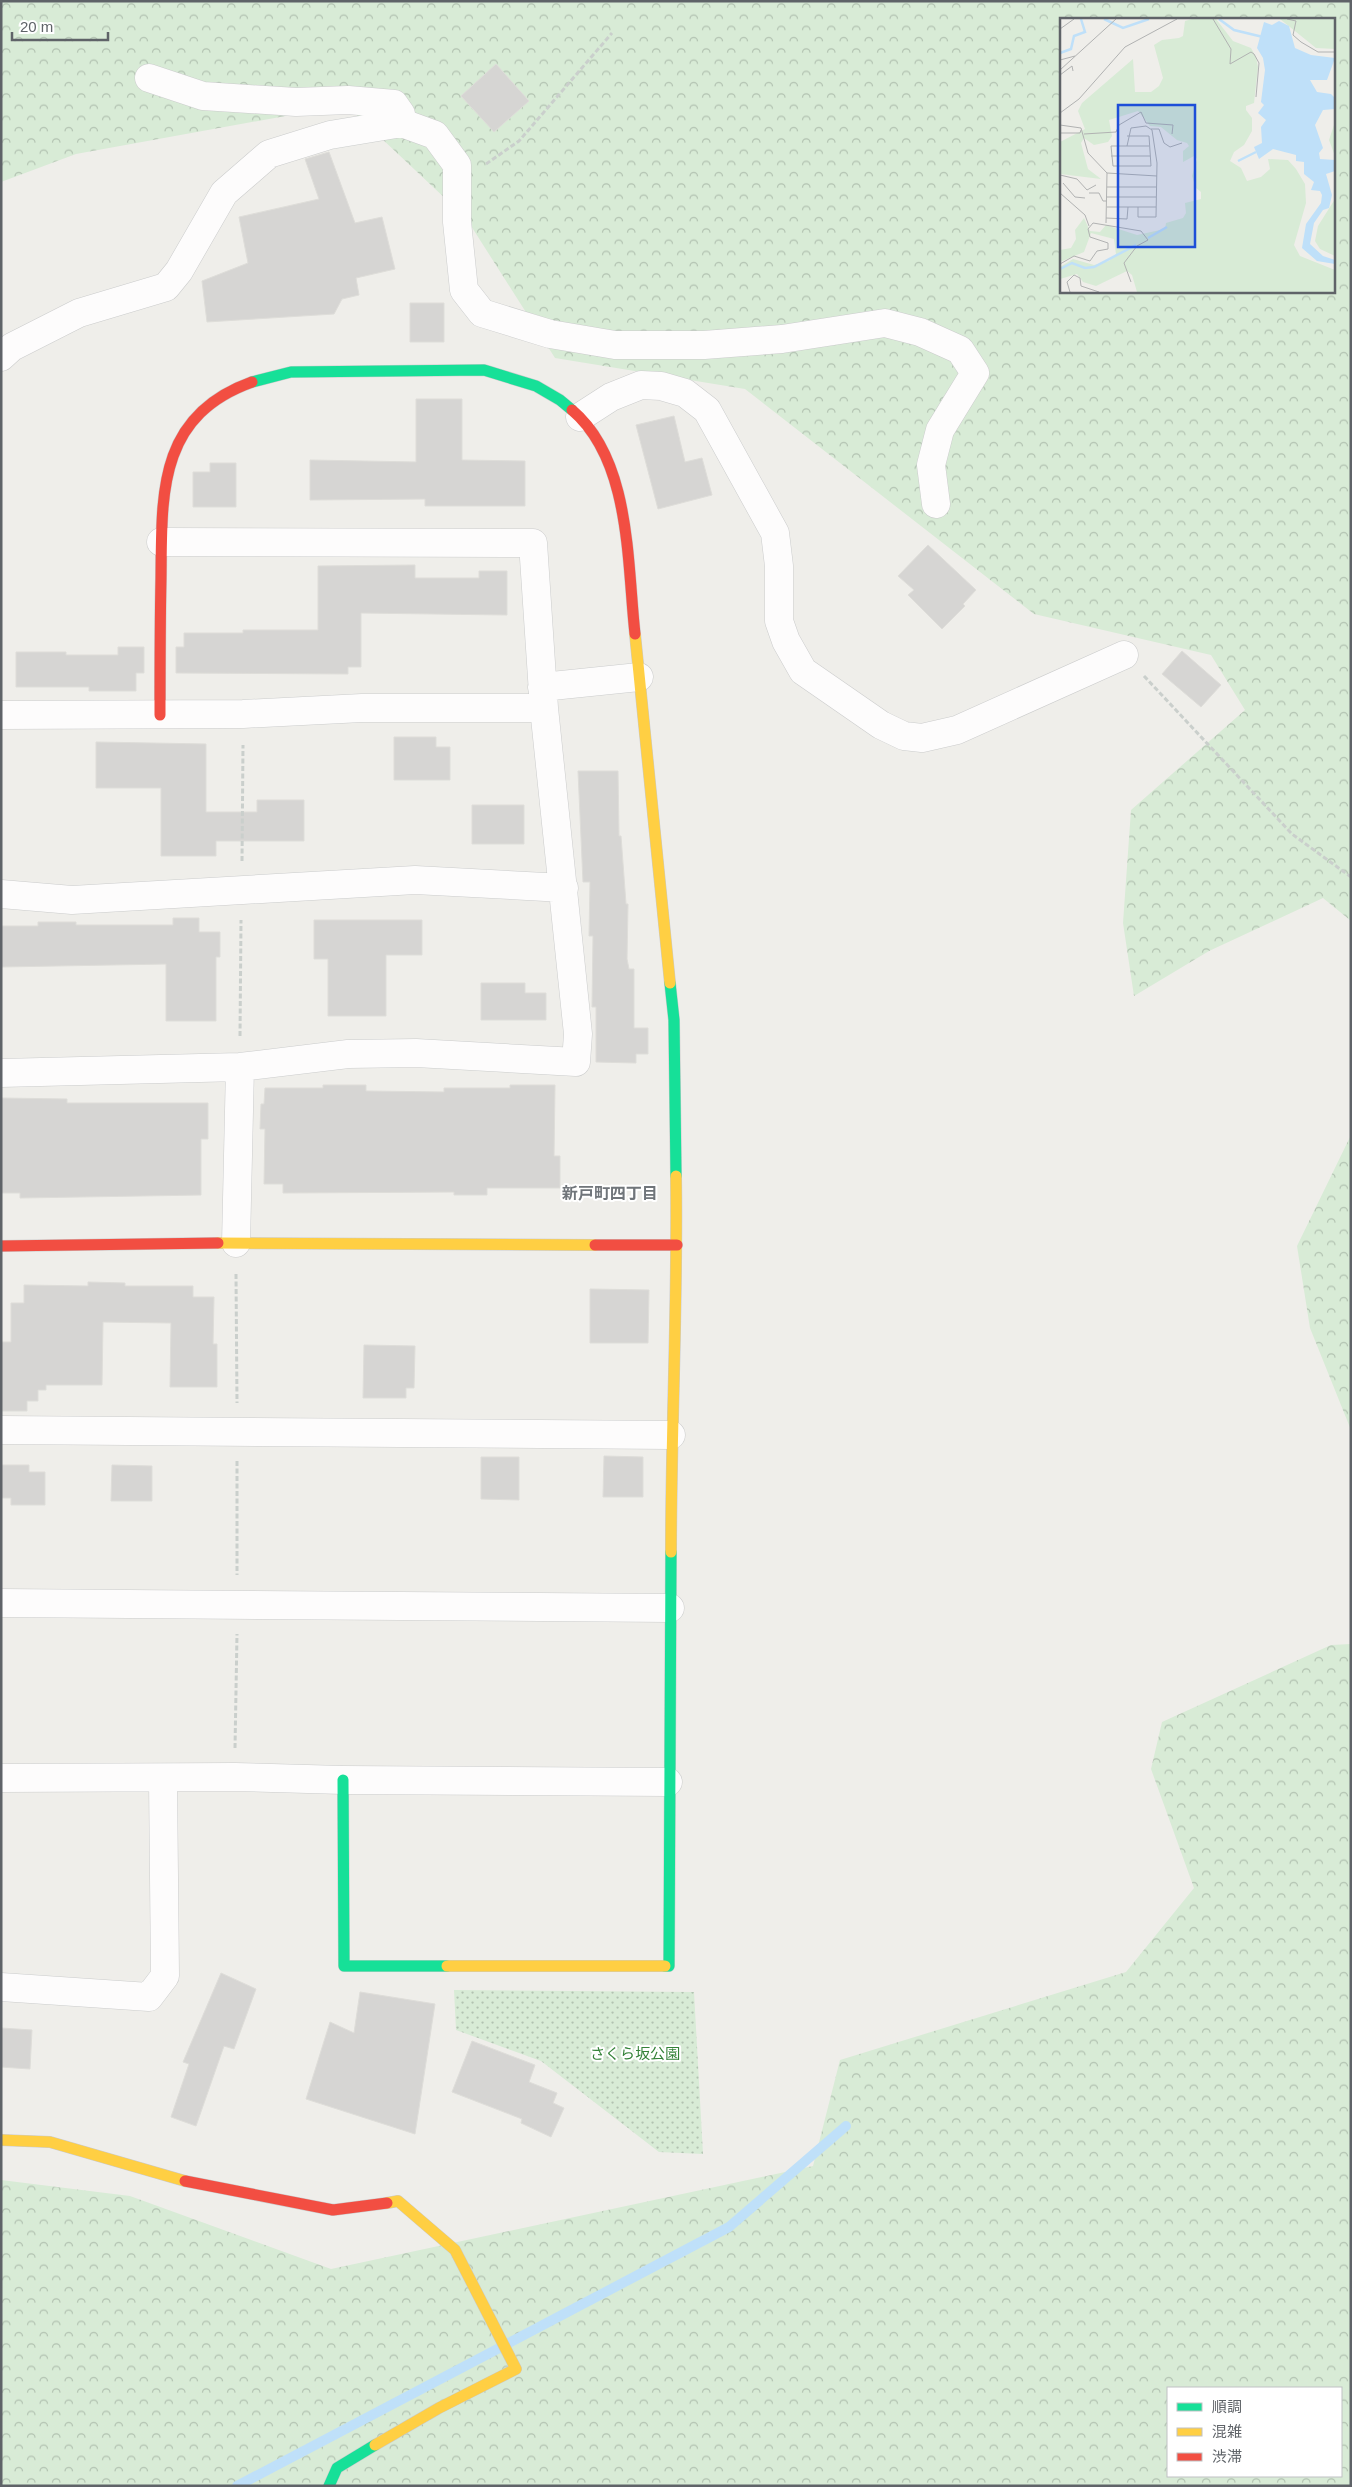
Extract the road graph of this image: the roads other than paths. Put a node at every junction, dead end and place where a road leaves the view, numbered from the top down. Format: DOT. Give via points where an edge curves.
graph roads {
  1 [pos="149,78"];
  2 [pos="402,123"];
  3 [pos="1,356"];
  4 [pos="580,417"];
  5 [pos="936,504"];
  6 [pos="161,542"];
  7 [pos="1124,656"];
  8 [pos="639,677"];
  9 [pos="543,697"];
  10 [pos="1,715"];
  11 [pos="160,715"];
  12 [pos="564,888"];
  13 [pos="1,894"];
  14 [pos="240,1066"];
  15 [pos="1,1074"];
  16 [pos="236,1243"];
  17 [pos="677,1245"];
  18 [pos="1,1246"];
  19 [pos="1,1430"];
  20 [pos="672,1436"];
  21 [pos="1,1603"];
  22 [pos="670,1608"];
  23 [pos="1,1778"];
  24 [pos="163,1779"];
  25 [pos="343,1780"];
  26 [pos="668,1782"];
  27 [pos="1,1987"];
  28 [pos="1,2140"];
  29 [pos="329,2486"];
  1 -- 2 [label="street" via="203,96 394,104 401,114"];
  2 -- 3 [label="street" via="330,136 269,154 224,193 179,271 166,286 79,313 12,347"];
  2 -- 5 [label="street" via="435,135 457,165 457,222 464,290 482,313 550,334 615,345 704,345 885,323 920,332 960,350 975,373 940,430 931,465"];
  4 -- 6 [label="street" via="536,386 484,370 290,372 267,376 242,384 204,409 176,448 168,466"];
  4 -- 7 [label="street" via="611,397 641,385 661,386 684,393 707,410 775,533 779,621 803,672 881,725 904,736 922,738 957,730"];
  4 -- 8 [label="street" via="599,441 621,499"];
  6 -- 9 [label="street" via="533,543"];
  6 -- 11 [label="street"];
  8 -- 9 [label="street"];
  8 -- 17 [label="street" via="674,1020"];
  9 -- 11 [label="street" via="243,714"];
  9 -- 12 [label="street"];
  10 -- 11 [label="street"];
  12 -- 13 [label="street" via="415,880 72,900"];
  12 -- 14 [label="street" via="578,1034 576,1062 416,1053 348,1054"];
  14 -- 15 [label="street"];
  14 -- 16 [label="street"];
  16 -- 17 [label="street"];
  16 -- 18 [label="street"];
  17 -- 20 [label="street"];
  19 -- 20 [label="street"];
  20 -- 22 [label="street"];
  21 -- 22 [label="street"];
  22 -- 26 [label="street"];
  23 -- 24 [label="street"];
  24 -- 25 [label="street"];
  24 -- 27 [label="street" via="165,1976 149,1997"];
  25 -- 26 [label="street"];
  25 -- 26 [label="street" via="344,1966 669,1966"];
  28 -- 29 [label="street" via="50,2142 167,2178 333,2210 398,2201 455,2250 516,2369 439,2408 338,2468"];
}
